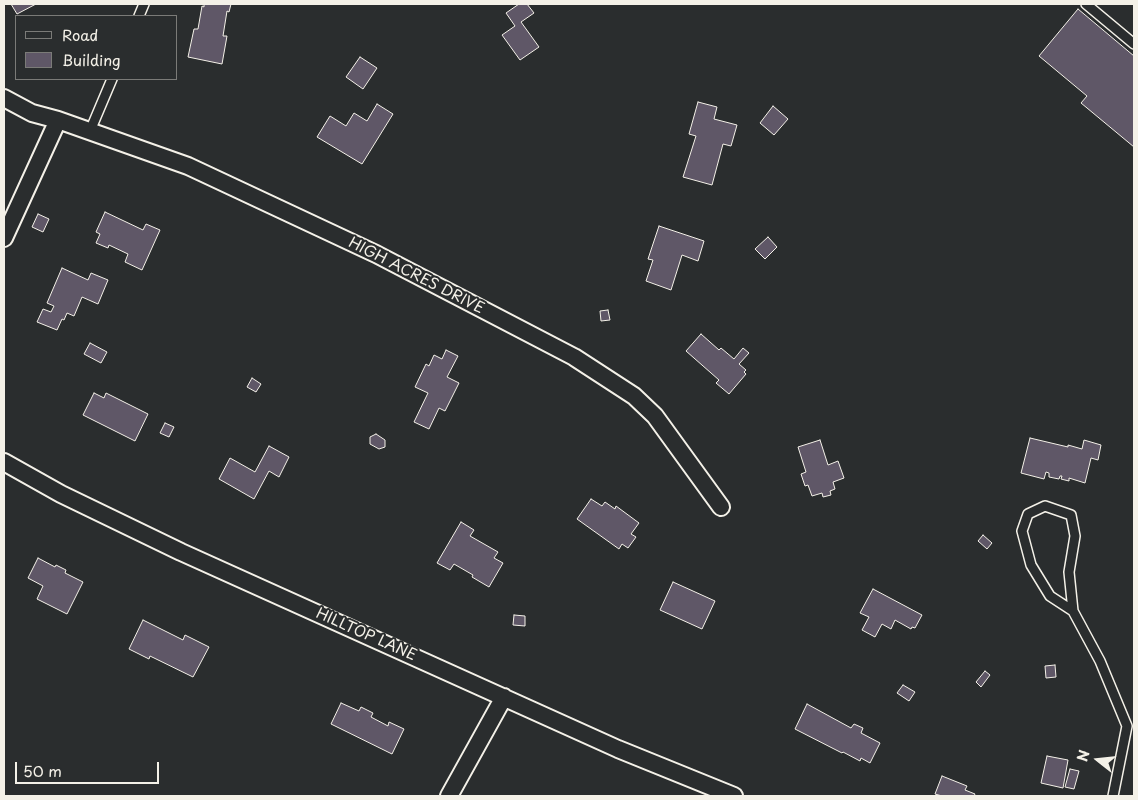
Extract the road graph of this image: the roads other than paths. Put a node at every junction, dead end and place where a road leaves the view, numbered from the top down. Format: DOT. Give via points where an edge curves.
graph roads {
  1 [pos="1086,4"];
  2 [pos="1134,44"];
  3 [pos="112,80"];
  4 [pos="4,98"];
  5 [pos="58,120"];
  6 [pos="90,131"];
  7 [pos="4,238"];
  8 [pos="4,462"];
  9 [pos="721,507"];
  10 [pos="1073,611"];
  11 [pos="504,698"];
  12 [pos="449,796"];
  13 [pos="734,796"];
  14 [pos="1113,796"];
  1 -- 2 [label="lane"];
  3 -- 6 [label="lane"];
  4 -- 5 [label="street, HIGH ACRES DRIVE" via="32,114"];
  5 -- 6 [label="street, HIGH ACRES DRIVE"];
  5 -- 7 [label="street"];
  6 -- 9 [label="street, HIGH ACRES DRIVE" via="195,169 376,254 574,357 634,396 655,416"];
  8 -- 11 [label="street, HILLTOP LANE" via="61,494 181,552"];
  10 -- 10 [label="lane" via="1069,572 1075,536 1071,515 1045,506 1028,514 1022,531 1031,564 1050,596"];
  10 -- 14 [label="lane" via="1100,661 1128,726"];
  11 -- 12 [label="street"];
  11 -- 13 [label="street, HILLTOP LANE" via="618,750"];
}
